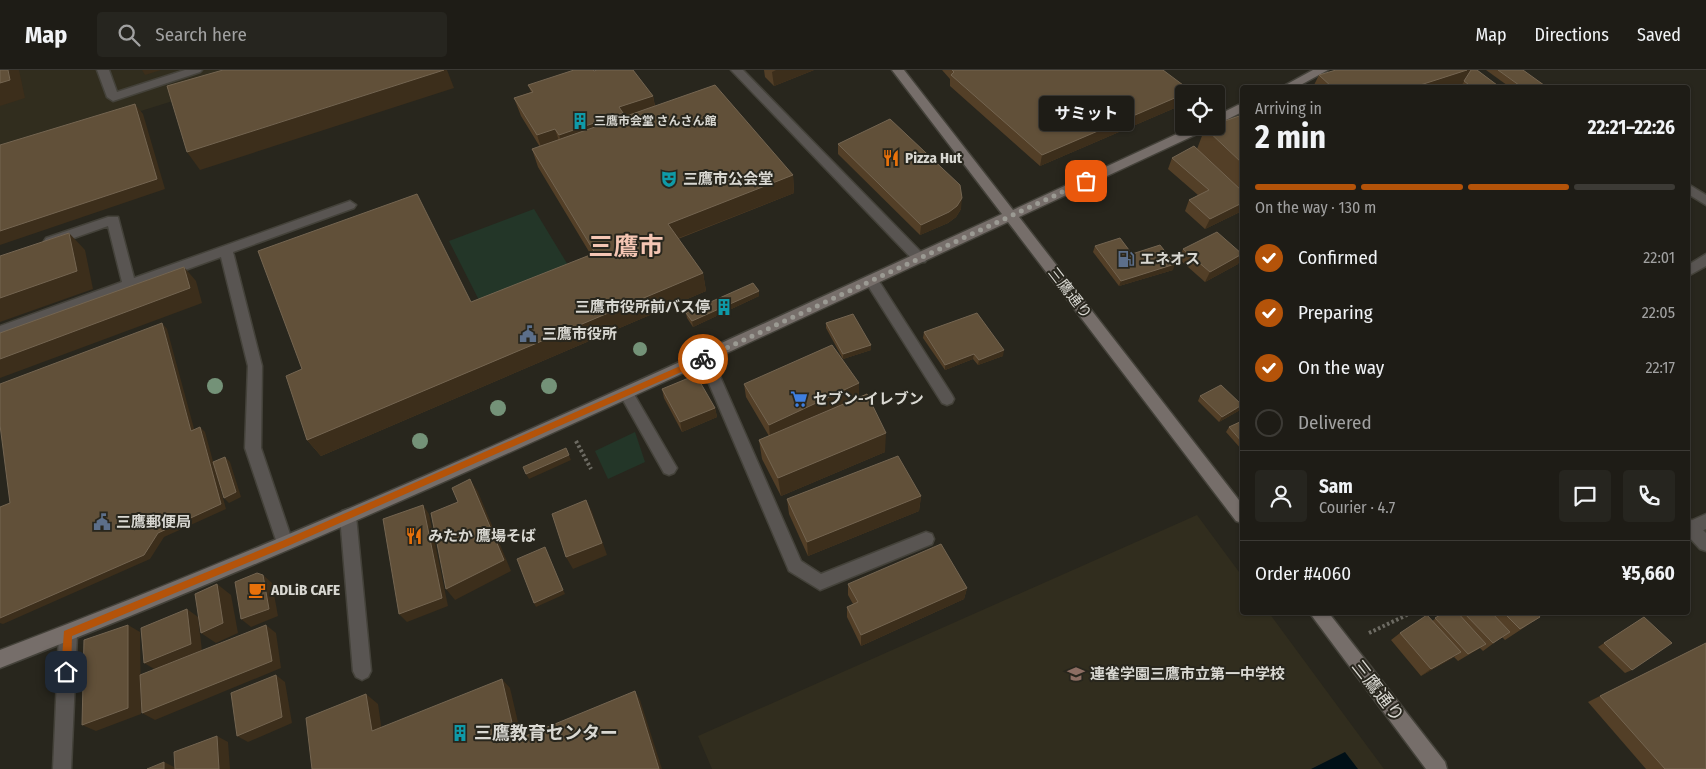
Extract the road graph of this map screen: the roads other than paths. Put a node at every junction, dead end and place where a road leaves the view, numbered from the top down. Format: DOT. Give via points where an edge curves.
graph roads {
  1 [pos="103,70"];
  2 [pos="196,70"];
  3 [pos="738,70"];
  4 [pos="898,70"];
  5 [pos="1322,70"];
  6 [pos="1291,85"];
  7 [pos="1240,114"];
  8 [pos="1225,118"];
  9 [pos="1185,135"];
  10 [pos="1690,189"];
  11 [pos="1706,201"];
  12 [pos="350,205"];
  13 [pos="1012,216"];
  14 [pos="38,246"];
  15 [pos="226,250"];
  16 [pos="920,259"];
  17 [pos="1706,259"];
  18 [pos="1690,270"];
  19 [pos="872,281"];
  20 [pos="129,285"];
  21 [pos="0,332"];
  22 [pos="704,358"];
  23 [pos="626,393"];
  24 [pos="947,399"];
  25 [pos="670,468"];
  26 [pos="1240,513"];
  27 [pos="348,516"];
  28 [pos="1706,520"];
  29 [pos="1690,527"];
  30 [pos="1690,528"];
  31 [pos="926,539"];
  32 [pos="285,543"];
  33 [pos="1706,544"];
  34 [pos="1320,615"];
  35 [pos="68,634"];
  36 [pos="0,660"];
  37 [pos="362,671"];
  38 [pos="62,769"];
  39 [pos="1438,769"];
  1 -- 2 [label="street" via="113,97"];
  3 -- 16 [label="street"];
  4 -- 13 [label="main road, 三鷹通り"];
  5 -- 6 [label="main road"];
  7 -- 8 [label="main road"];
  9 -- 13 [label="main road"];
  10 -- 11 [label="street"];
  12 -- 15 [label="street"];
  13 -- 16 [label="main road"];
  13 -- 26 [label="main road, 三鷹通り"];
  14 -- 20 [label="street" via="113,220"];
  15 -- 20 [label="street"];
  15 -- 32 [label="street" via="255,366 253,448"];
  16 -- 19 [label="main road"];
  17 -- 18 [label="street"];
  19 -- 22 [label="main road"];
  19 -- 24 [label="street"];
  20 -- 21 [label="street"];
  22 -- 23 [label="main road"];
  22 -- 31 [label="street" via="795,566 820,582"];
  23 -- 25 [label="street"];
  23 -- 27 [label="main road"];
  27 -- 32 [label="main road"];
  27 -- 37 [label="street"];
  28 -- 29 [label="street"];
  30 -- 33 [label="street"];
  32 -- 35 [label="main road"];
  34 -- 39 [label="main road, 三鷹通り"];
  35 -- 36 [label="main road"];
  35 -- 38 [label="street"];
}
